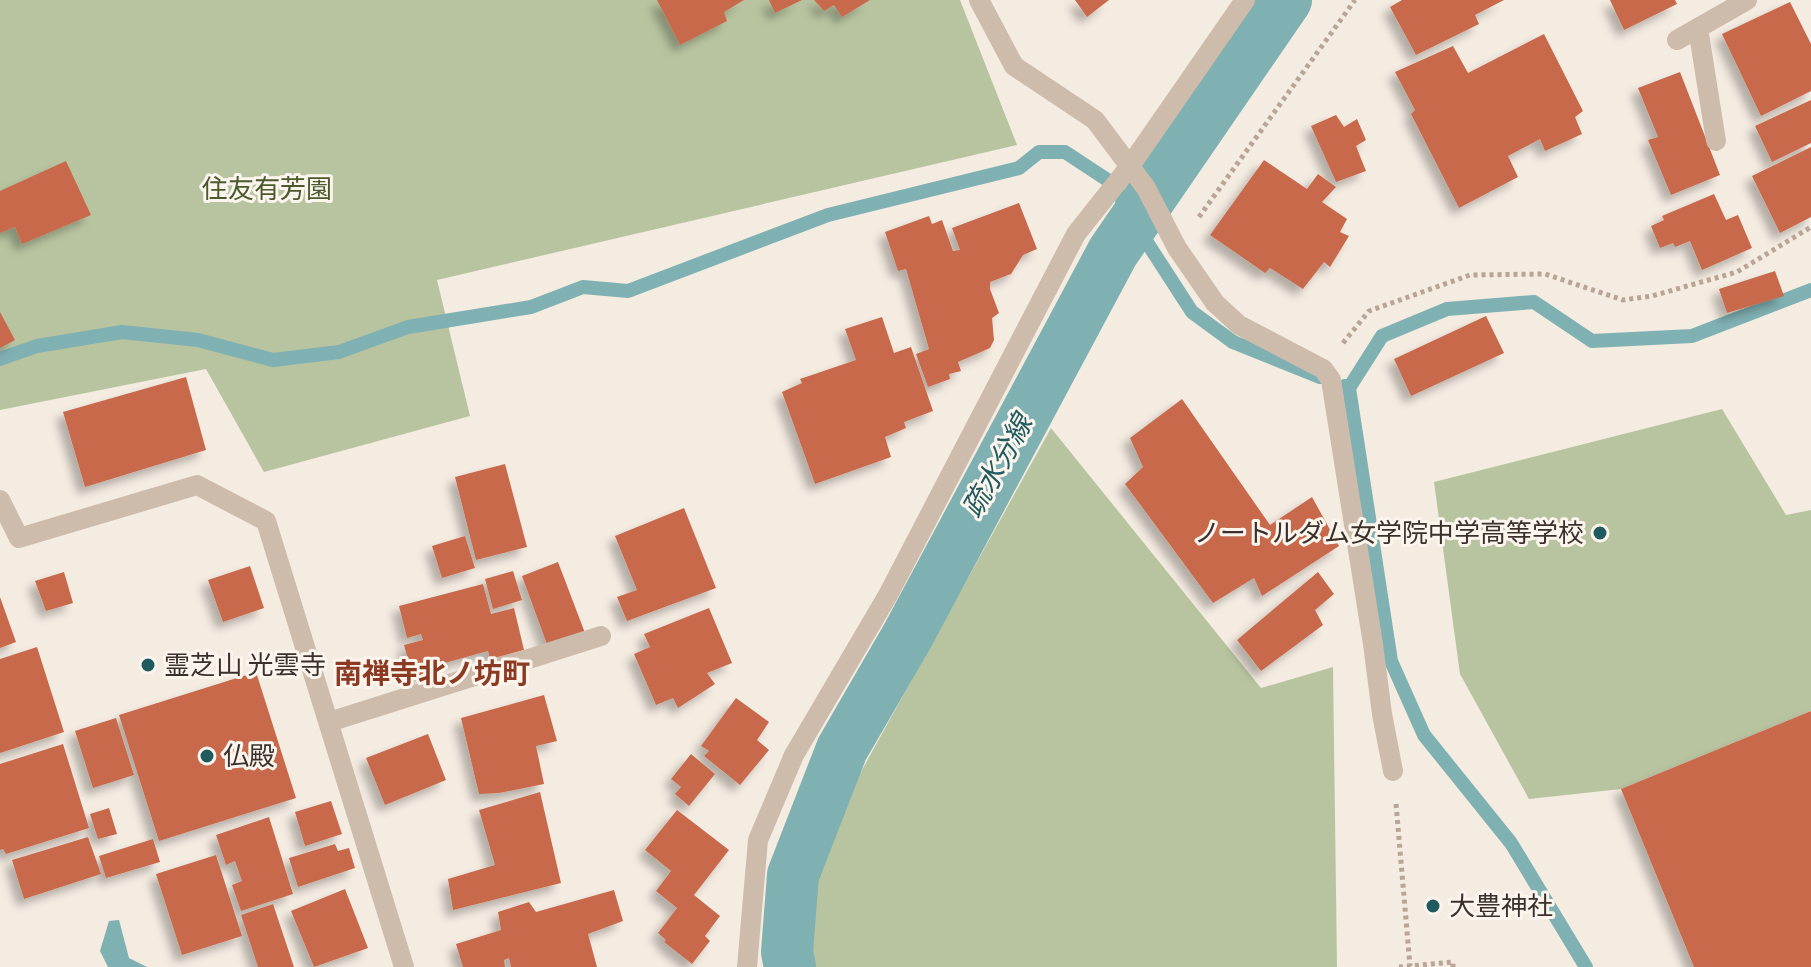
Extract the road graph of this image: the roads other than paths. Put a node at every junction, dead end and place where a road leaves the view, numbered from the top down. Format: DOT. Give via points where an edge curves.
graph roads {
  1 [pos="979,0"];
  2 [pos="1245,0"];
  3 [pos="1747,0"];
  4 [pos="1698,28"];
  5 [pos="1677,40"];
  6 [pos="1716,141"];
  7 [pos="1130,166"];
  8 [pos="0,500"];
  9 [pos="601,636"];
  10 [pos="329,722"];
  11 [pos="1393,771"];
  12 [pos="404,967"];
  13 [pos="747,967"];
  1 -- 7 [label="street" via="1014,66 1095,120"];
  2 -- 7 [label="street"];
  3 -- 4 [label="street"];
  4 -- 5 [label="street"];
  4 -- 6 [label="street"];
  7 -- 11 [label="street" via="1215,303 1239,325 1323,369 1331,380"];
  7 -- 13 [label="street" via="1076,234 888,595 794,755 758,840"];
  8 -- 10 [label="street" via="19,538 197,485 266,521"];
  9 -- 10 [label="street"];
  10 -- 12 [label="street"];
}
